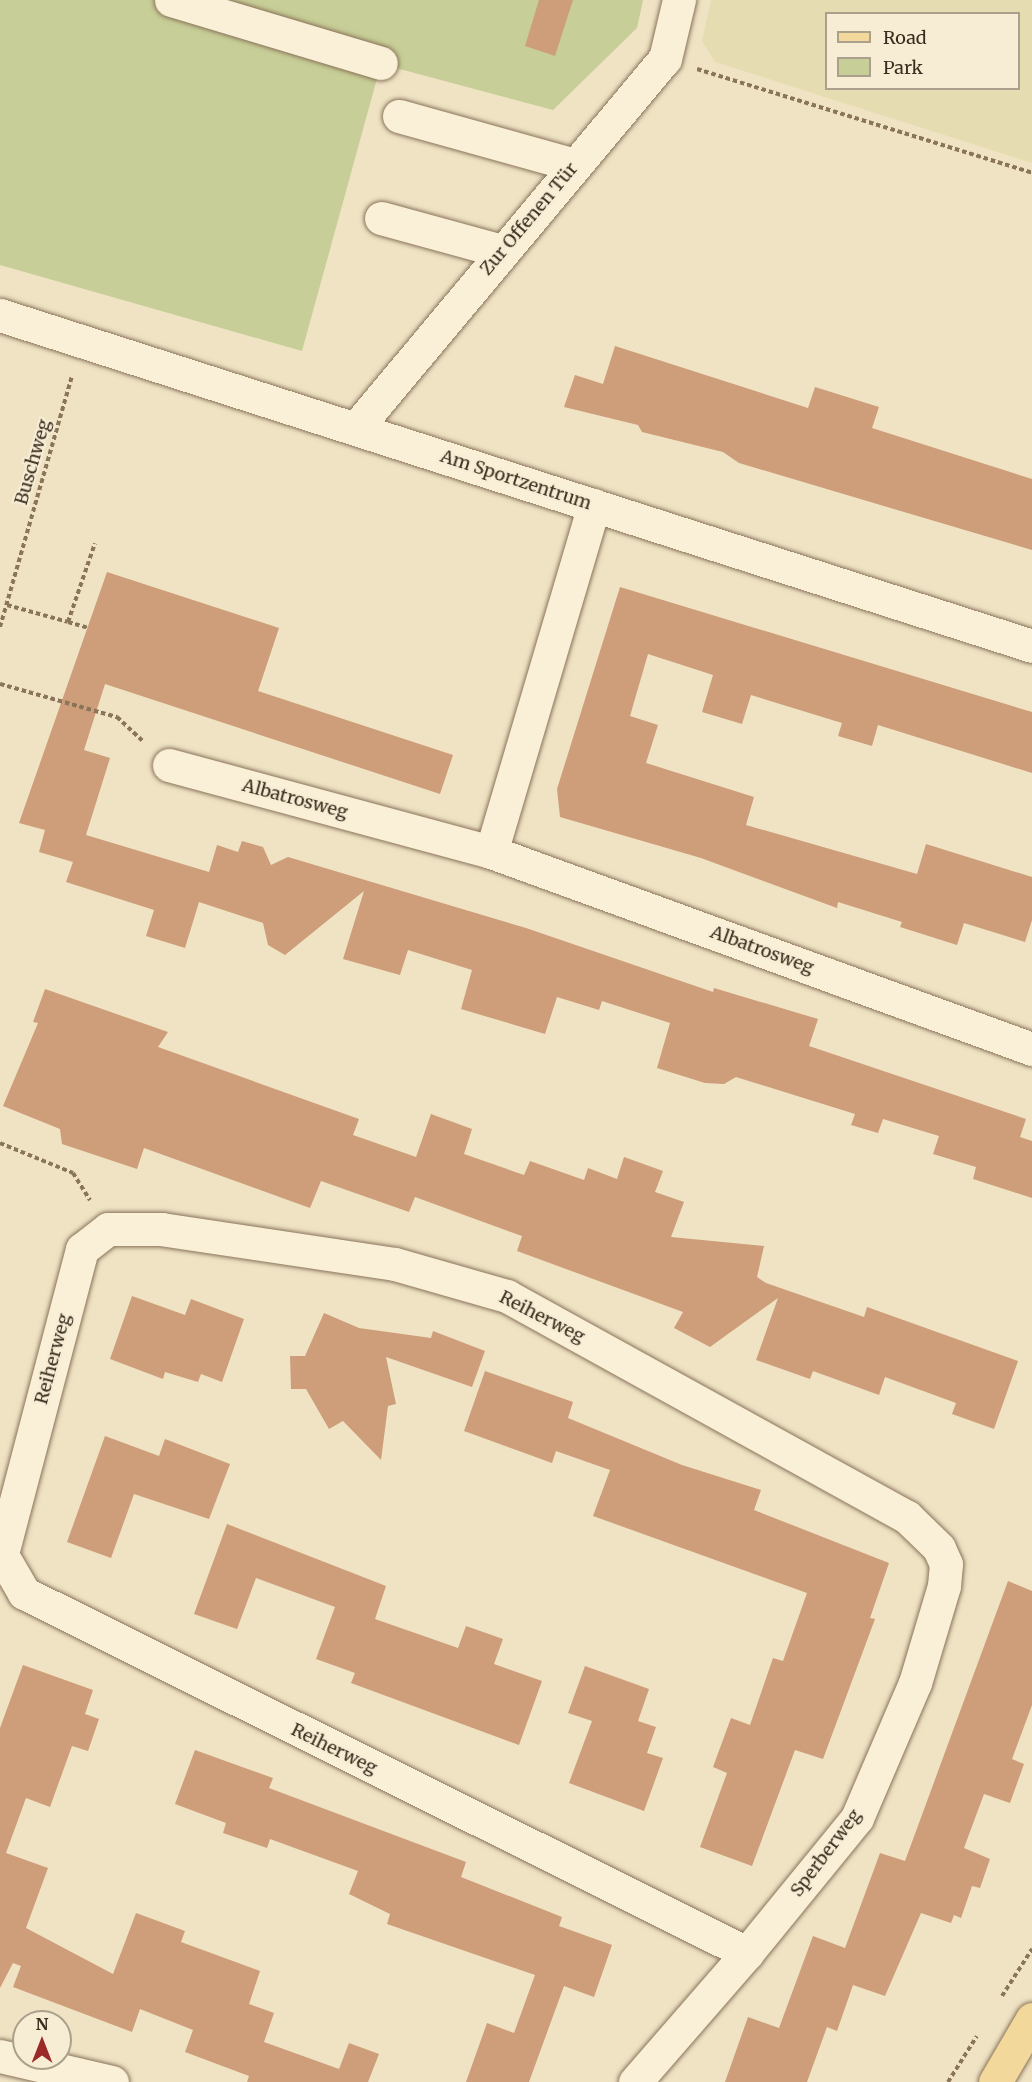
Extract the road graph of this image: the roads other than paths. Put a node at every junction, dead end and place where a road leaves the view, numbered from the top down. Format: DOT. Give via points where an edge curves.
graph roads {
  1 [pos="171,0"];
  2 [pos="679,0"];
  3 [pos="381,63"];
  4 [pos="399,116"];
  5 [pos="575,165"];
  6 [pos="381,218"];
  7 [pos="502,251"];
  8 [pos="0,315"];
  9 [pos="356,428"];
  10 [pos="594,505"];
  11 [pos="1032,646"];
  12 [pos="169,765"];
  13 [pos="491,852"];
  14 [pos="1032,1049"];
  15 [pos="939,1548"];
  16 [pos="747,1953"];
  17 [pos="1032,2019"];
  18 [pos="0,2056"];
  19 [pos="111,2082"];
  20 [pos="635,2082"];
  21 [pos="995,2082"];
  1 -- 3 [label="street"];
  2 -- 5 [label="street, Zur Offenen Tür" via="665,59"];
  4 -- 5 [label="street"];
  5 -- 7 [label="street, Zur Offenen Tür"];
  6 -- 7 [label="street"];
  7 -- 9 [label="street, Zur Offenen Tür"];
  8 -- 9 [label="street, Am Sportzentrum"];
  9 -- 10 [label="street, Am Sportzentrum"];
  10 -- 11 [label="street, Am Sportzentrum"];
  10 -- 13 [label="street"];
  12 -- 13 [label="street, Albatrosweg"];
  13 -- 14 [label="street, Albatrosweg"];
  15 -- 16 [label="street, Sperberweg" via="946,1564 944,1586 918,1672 857,1818"];
  15 -- 16 [label="street, Reiherweg" via="907,1518 507,1296 395,1264 162,1229 108,1229 82,1249 2,1555 24,1593"];
  16 -- 20 [label="street, Sperberweg"];
  17 -- 21 [label="main road"];
  18 -- 19 [label="street"];
}
